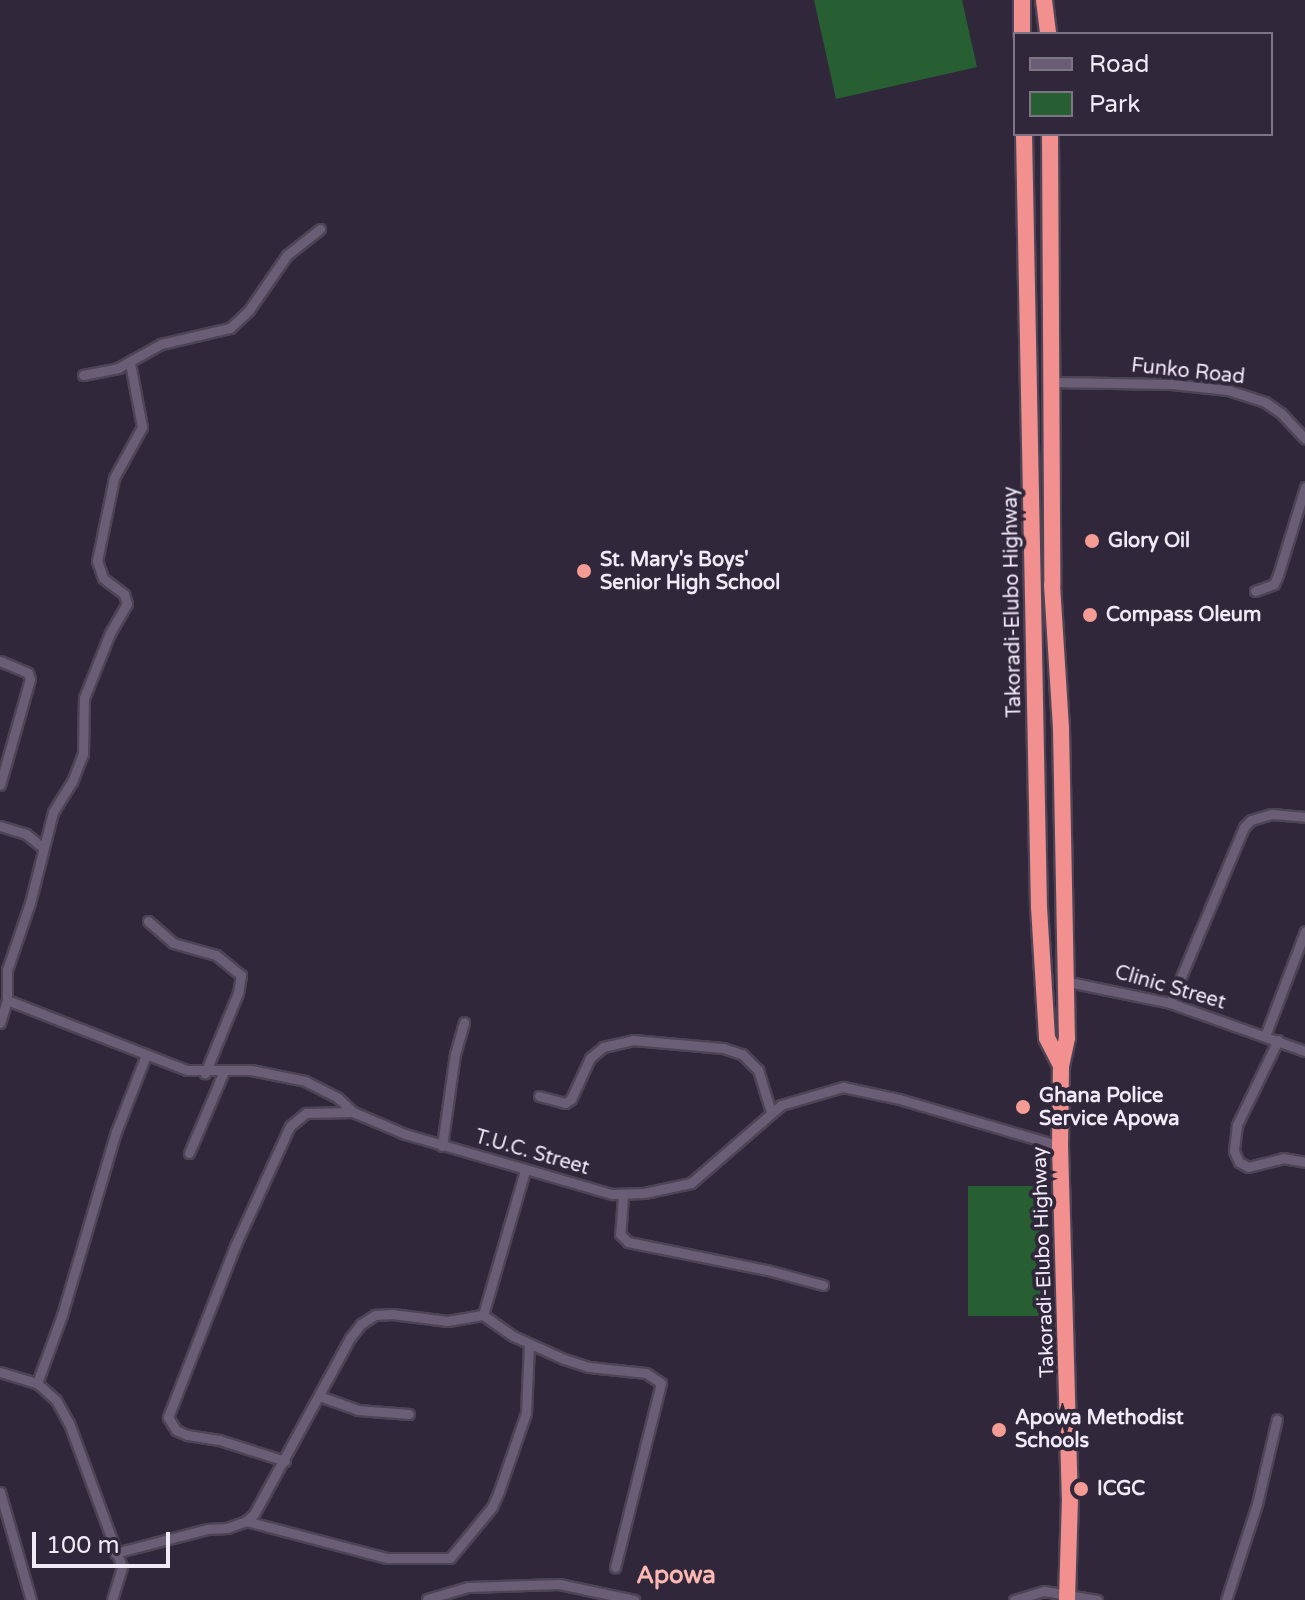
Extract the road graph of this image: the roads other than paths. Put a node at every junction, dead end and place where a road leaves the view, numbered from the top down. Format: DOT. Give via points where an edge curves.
graph roads {
  1 [pos="1022,0"];
  2 [pos="1044,0"];
  3 [pos="1022,32"];
  4 [pos="1048,32"];
  5 [pos="1024,136"];
  6 [pos="1050,136"];
  7 [pos="320,229"];
  8 [pos="130,363"];
  9 [pos="83,375"];
  10 [pos="1052,382"];
  11 [pos="1305,439"];
  12 [pos="1305,487"];
  13 [pos="1255,591"];
  14 [pos="0,661"];
  15 [pos="0,785"];
  16 [pos="1305,817"];
  17 [pos="0,826"];
  18 [pos="42,847"];
  19 [pos="148,921"];
  20 [pos="1305,931"];
  21 [pos="3,968"];
  22 [pos="1064,981"];
  23 [pos="7,1000"];
  24 [pos="1170,1003"];
  25 [pos="464,1022"];
  26 [pos="0,1023"];
  27 [pos="1265,1036"];
  28 [pos="1278,1040"];
  29 [pos="1305,1051"];
  30 [pos="146,1055"];
  31 [pos="1061,1066"];
  32 [pos="224,1071"];
  33 [pos="205,1073"];
  34 [pos="539,1096"];
  35 [pos="353,1112"];
  36 [pos="771,1112"];
  37 [pos="442,1146"];
  38 [pos="1060,1146"];
  39 [pos="189,1153"];
  40 [pos="1305,1162"];
  41 [pos="525,1170"];
  42 [pos="623,1195"];
  43 [pos="823,1285"];
  44 [pos="483,1315"];
  45 [pos="529,1344"];
  46 [pos="0,1372"];
  47 [pos="37,1383"];
  48 [pos="319,1396"];
  49 [pos="409,1414"];
  50 [pos="1277,1419"];
  51 [pos="285,1461"];
  52 [pos="0,1492"];
  53 [pos="246,1521"];
  54 [pos="115,1553"];
  55 [pos="615,1567"];
  56 [pos="1067,1597"];
  57 [pos="427,1599"];
  58 [pos="31,1600"];
  59 [pos="112,1600"];
  60 [pos="634,1600"];
  61 [pos="1014,1600"];
  62 [pos="1097,1600"];
  63 [pos="1226,1600"];
  1 -- 3 [label="highway"];
  2 -- 4 [label="highway"];
  5 -- 31 [label="highway, Takoradi-Elubo Highway" via="1039,907 1047,1038"];
  6 -- 10 [label="highway, Takoradi-Elubo Highway"];
  7 -- 8 [label="street" via="287,255 230,328 161,344"];
  8 -- 9 [label="street"];
  8 -- 18 [label="street" via="142,427 114,478 97,561 103,578 124,594 127,604 84,698 83,754 53,812"];
  10 -- 11 [label="street, Funko Road" via="1171,384 1238,392 1281,413"];
  10 -- 22 [label="highway, Takoradi-Elubo Highway" via="1052,585 1061,729"];
  12 -- 13 [label="street" via="1274,584"];
  14 -- 15 [label="street" via="28,673 30,679"];
  16 -- 24 [label="street" via="1272,814 1244,827"];
  17 -- 18 [label="street" via="26,834"];
  18 -- 21 [label="street" via="30,903"];
  19 -- 33 [label="street" via="173,943 216,955 241,975"];
  20 -- 27 [label="street"];
  21 -- 23 [label="street"];
  22 -- 24 [label="street, Clinic Street"];
  22 -- 31 [label="highway, Takoradi-Elubo Highway" via="1067,1038"];
  23 -- 26 [label="street"];
  23 -- 30 [label="street, T.U.C. Street"];
  24 -- 27 [label="street, Clinic Street"];
  25 -- 37 [label="street"];
  27 -- 28 [label="street, Clinic Street"];
  28 -- 29 [label="street, Clinic Street"];
  28 -- 40 [label="street" via="1237,1125 1234,1151 1248,1167 1283,1158"];
  30 -- 33 [label="street, T.U.C. Street"];
  30 -- 47 [label="street" via="116,1132"];
  31 -- 38 [label="highway, Takoradi-Elubo Highway"];
  32 -- 33 [label="street, T.U.C. Street"];
  32 -- 35 [label="street, T.U.C. Street" via="251,1070 305,1081"];
  32 -- 39 [label="street"];
  34 -- 36 [label="street" via="565,1103 590,1058 603,1047 633,1040 742,1054 758,1070"];
  35 -- 37 [label="street, T.U.C. Street"];
  35 -- 51 [label="street" via="306,1113 290,1126 235,1246 168,1417 187,1435"];
  36 -- 38 [label="street, T.U.C. Street" via="818,1091 860,1088"];
  36 -- 42 [label="street, T.U.C. Street" via="691,1183"];
  37 -- 41 [label="street, T.U.C. Street"];
  38 -- 56 [label="highway, Takoradi-Elubo Highway" via="1070,1498"];
  41 -- 42 [label="street, T.U.C. Street"];
  41 -- 44 [label="street"];
  42 -- 43 [label="street" via="620,1234 628,1242"];
  44 -- 45 [label="street"];
  44 -- 48 [label="street" via="448,1321 375,1315 350,1338"];
  45 -- 53 [label="street" via="526,1413 499,1491 450,1558 387,1558"];
  45 -- 55 [label="street" via="589,1367 646,1373 661,1383"];
  46 -- 47 [label="street"];
  47 -- 54 [label="street" via="56,1400 69,1423"];
  48 -- 49 [label="street" via="358,1410"];
  48 -- 51 [label="street"];
  50 -- 63 [label="street"];
  51 -- 53 [label="street" via="263,1504"];
  52 -- 58 [label="street"];
  53 -- 54 [label="street"];
  54 -- 59 [label="street" via="122,1567"];
  56 -- 61 [label="street" via="1044,1591"];
  56 -- 62 [label="street"];
  57 -- 60 [label="street" via="468,1587 559,1584"];
}
